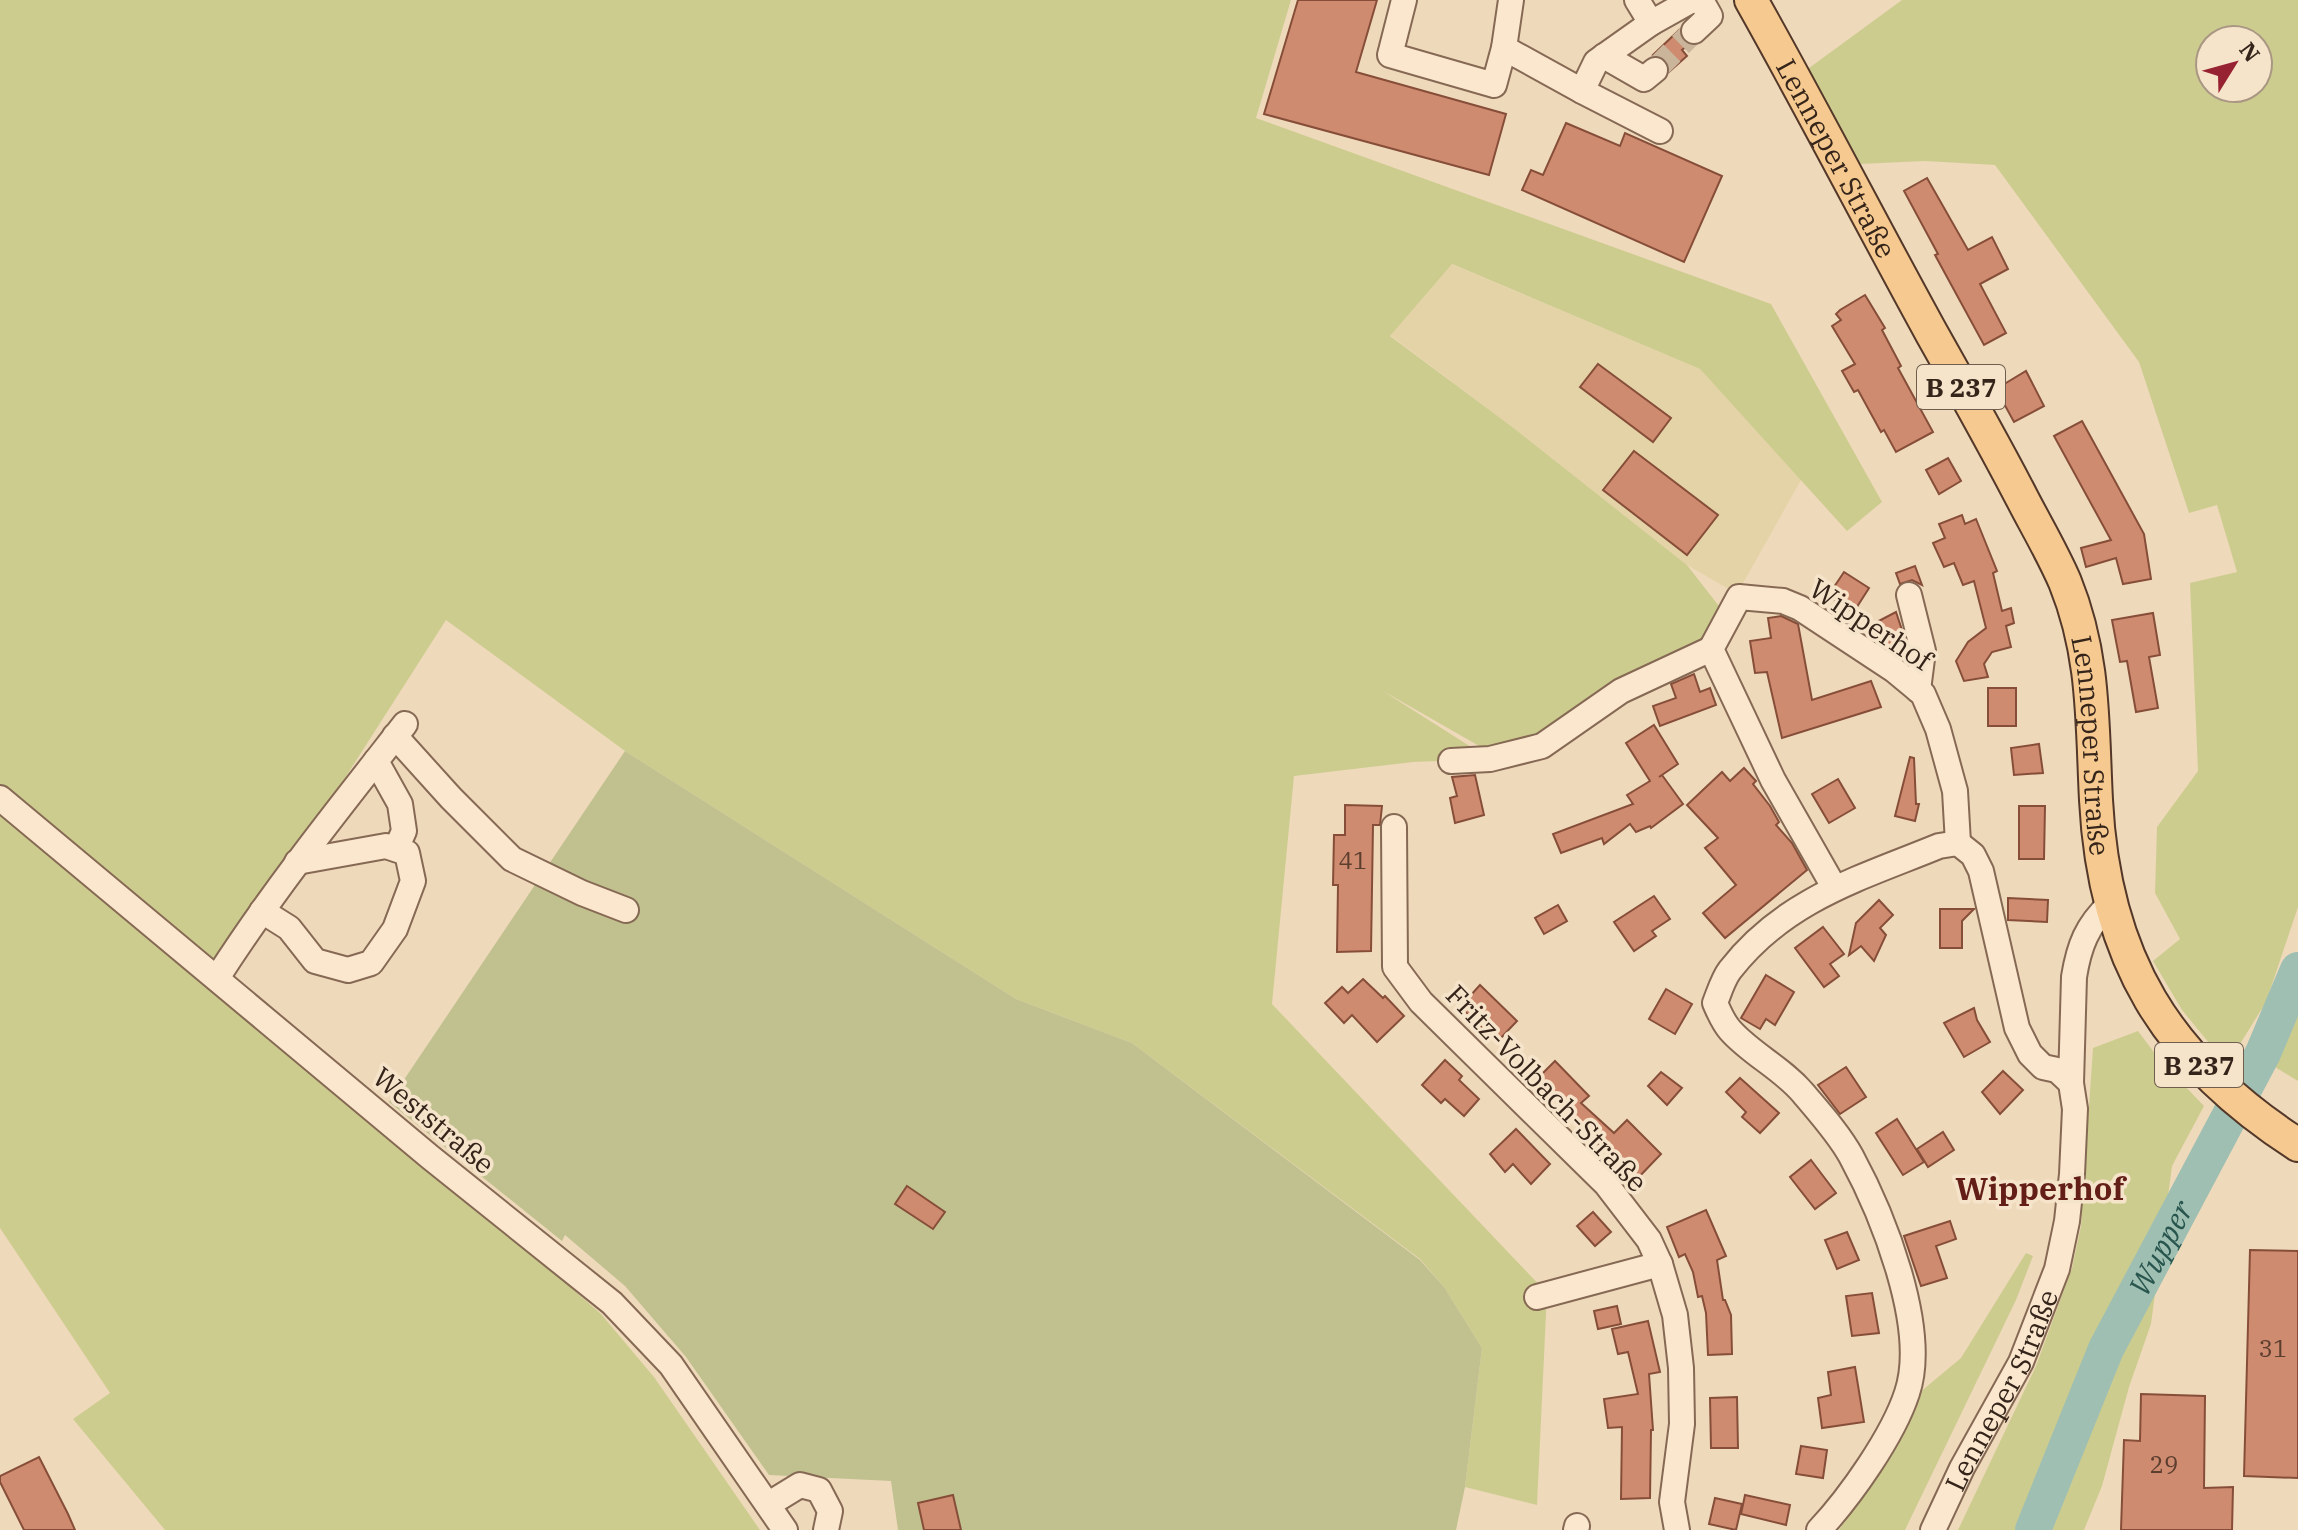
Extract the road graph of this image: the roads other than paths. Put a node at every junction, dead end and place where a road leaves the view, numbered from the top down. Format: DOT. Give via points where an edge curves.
graph roads {
  1 [pos="1404,0"];
  2 [pos="1511,0"];
  3 [pos="1637,0"];
  4 [pos="1751,0"];
  5 [pos="1699,12"];
  6 [pos="1651,23"];
  7 [pos="1504,48"];
  8 [pos="1604,56"];
  9 [pos="1655,70"];
  10 [pos="1582,91"];
  11 [pos="1660,131"];
  12 [pos="1909,595"];
  13 [pos="1711,649"];
  14 [pos="1918,690"];
  15 [pos="376,761"];
  16 [pos="1451,761"];
  17 [pos="0,798"];
  18 [pos="1394,827"];
  19 [pos="1958,843"];
  20 [pos="396,849"];
  21 [pos="297,862"];
  22 [pos="1834,887"];
  23 [pos="2110,904"];
  24 [pos="626,910"];
  25 [pos="262,911"];
  26 [pos="217,978"];
  27 [pos="2071,1083"];
  28 [pos="2294,1143"];
  29 [pos="1660,1264"];
  30 [pos="1537,1297"];
  31 [pos="769,1504"];
  32 [pos="785,1530"];
  33 [pos="826,1530"];
  34 [pos="1676,1530"];
  35 [pos="1819,1530"];
  36 [pos="1933,1530"];
  1 -- 7 [label="street" via="1390,55 1494,85"];
  2 -- 7 [label="street"];
  3 -- 6 [label="street"];
  4 -- 23 [label="main road, Lenneper Straße / B 237" via="2051,552 2075,606 2088,665 2099,856"];
  5 -- 6 [label="street"];
  6 -- 8 [label="street"];
  7 -- 10 [label="street"];
  8 -- 9 [label="street" via="1644,79"];
  8 -- 10 [label="street"];
  10 -- 11 [label="street"];
  12 -- 14 [label="street" via="1923,651"];
  13 -- 14 [label="street, Wipperhof" via="1739,597 1783,601"];
  13 -- 16 [label="street" via="1621,691 1542,746 1490,759"];
  13 -- 22 [label="street" via="1773,780"];
  14 -- 19 [label="street, Wipperhof" via="1938,729 1955,791"];
  15 -- 20 [label="street" via="400,804 404,831"];
  15 -- 21 [label="street"];
  15 -- 24 [label="street" via="400,730 451,798 512,859"];
  17 -- 26 [label="street, Weststraße"];
  18 -- 29 [label="street, Fritz-Volbach-Straße" via="1395,967 1421,1002 1606,1184 1649,1240"];
  19 -- 22 [label="street"];
  19 -- 27 [label="street" via="1981,871 2017,1028 2030,1054"];
  20 -- 21 [label="street" via="386,846"];
  20 -- 25 [label="street" via="407,853 413,881 395,929 371,963 348,970 315,961 289,928"];
  21 -- 25 [label="street"];
  22 -- 35 [label="street" via="1799,906 1764,935 1729,971 1715,1003 1727,1027 1801,1090 1850,1154 1887,1236 1910,1310 1908,1391 1887,1436"];
  23 -- 27 [label="street, Lenneper Straße" via="2094,918 2077,960"];
  23 -- 28 [label="main road, B 237" via="2124,948 2160,1016 2210,1078"];
  25 -- 26 [label="street"];
  26 -- 31 [label="street, Weststraße" via="612,1303 671,1365"];
  27 -- 36 [label="street, Lenneper Straße" via="2072,1174 2057,1269 2021,1362"];
  29 -- 30 [label="street"];
  29 -- 34 [label="street, Fritz-Volbach-Straße" via="1675,1315 1681,1368 1682,1424 1672,1502"];
  31 -- 32 [label="street, Weststraße"];
  31 -- 33 [label="street" via="800,1485 819,1490 830,1511"];
}
